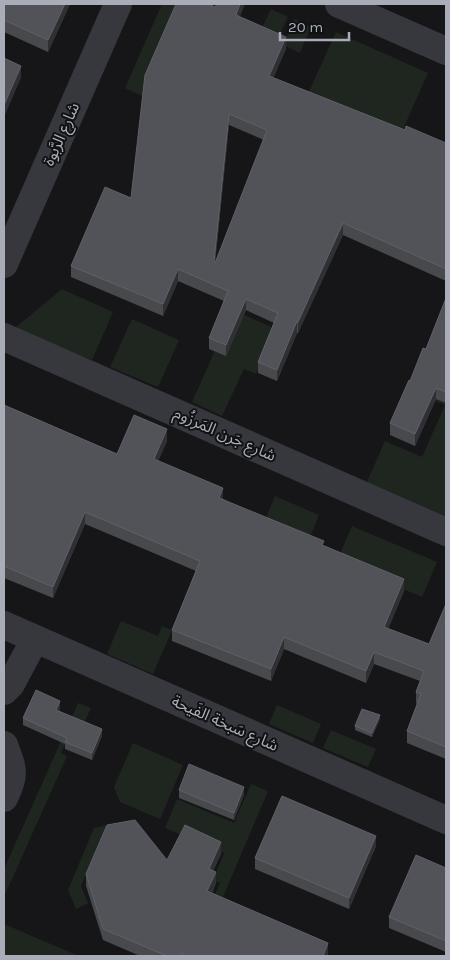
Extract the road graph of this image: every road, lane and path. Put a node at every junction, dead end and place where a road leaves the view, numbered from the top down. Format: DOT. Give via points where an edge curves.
graph roads {
  1 [pos="118,4"];
  2 [pos="338,4"];
  3 [pos="446,51"];
  4 [pos="4,264"];
  5 [pos="4,337"];
  6 [pos="446,532"];
  7 [pos="4,625"];
  8 [pos="35,639"];
  9 [pos="4,690"];
  10 [pos="4,745"];
  11 [pos="4,798"];
  12 [pos="446,820"];
  1 -- 4 [label="street, شارع الرَّبوة"];
  2 -- 3 [label="street"];
  5 -- 6 [label="street, شارع جَرن المَرزُوم"];
  7 -- 8 [label="street, شارع سَبخة الفَيحة"];
  8 -- 9 [label="street" via="11,684"];
  8 -- 12 [label="street, شارع سَبخة الفَيحة"];
  10 -- 11 [label="street" via="12,775"];
}
